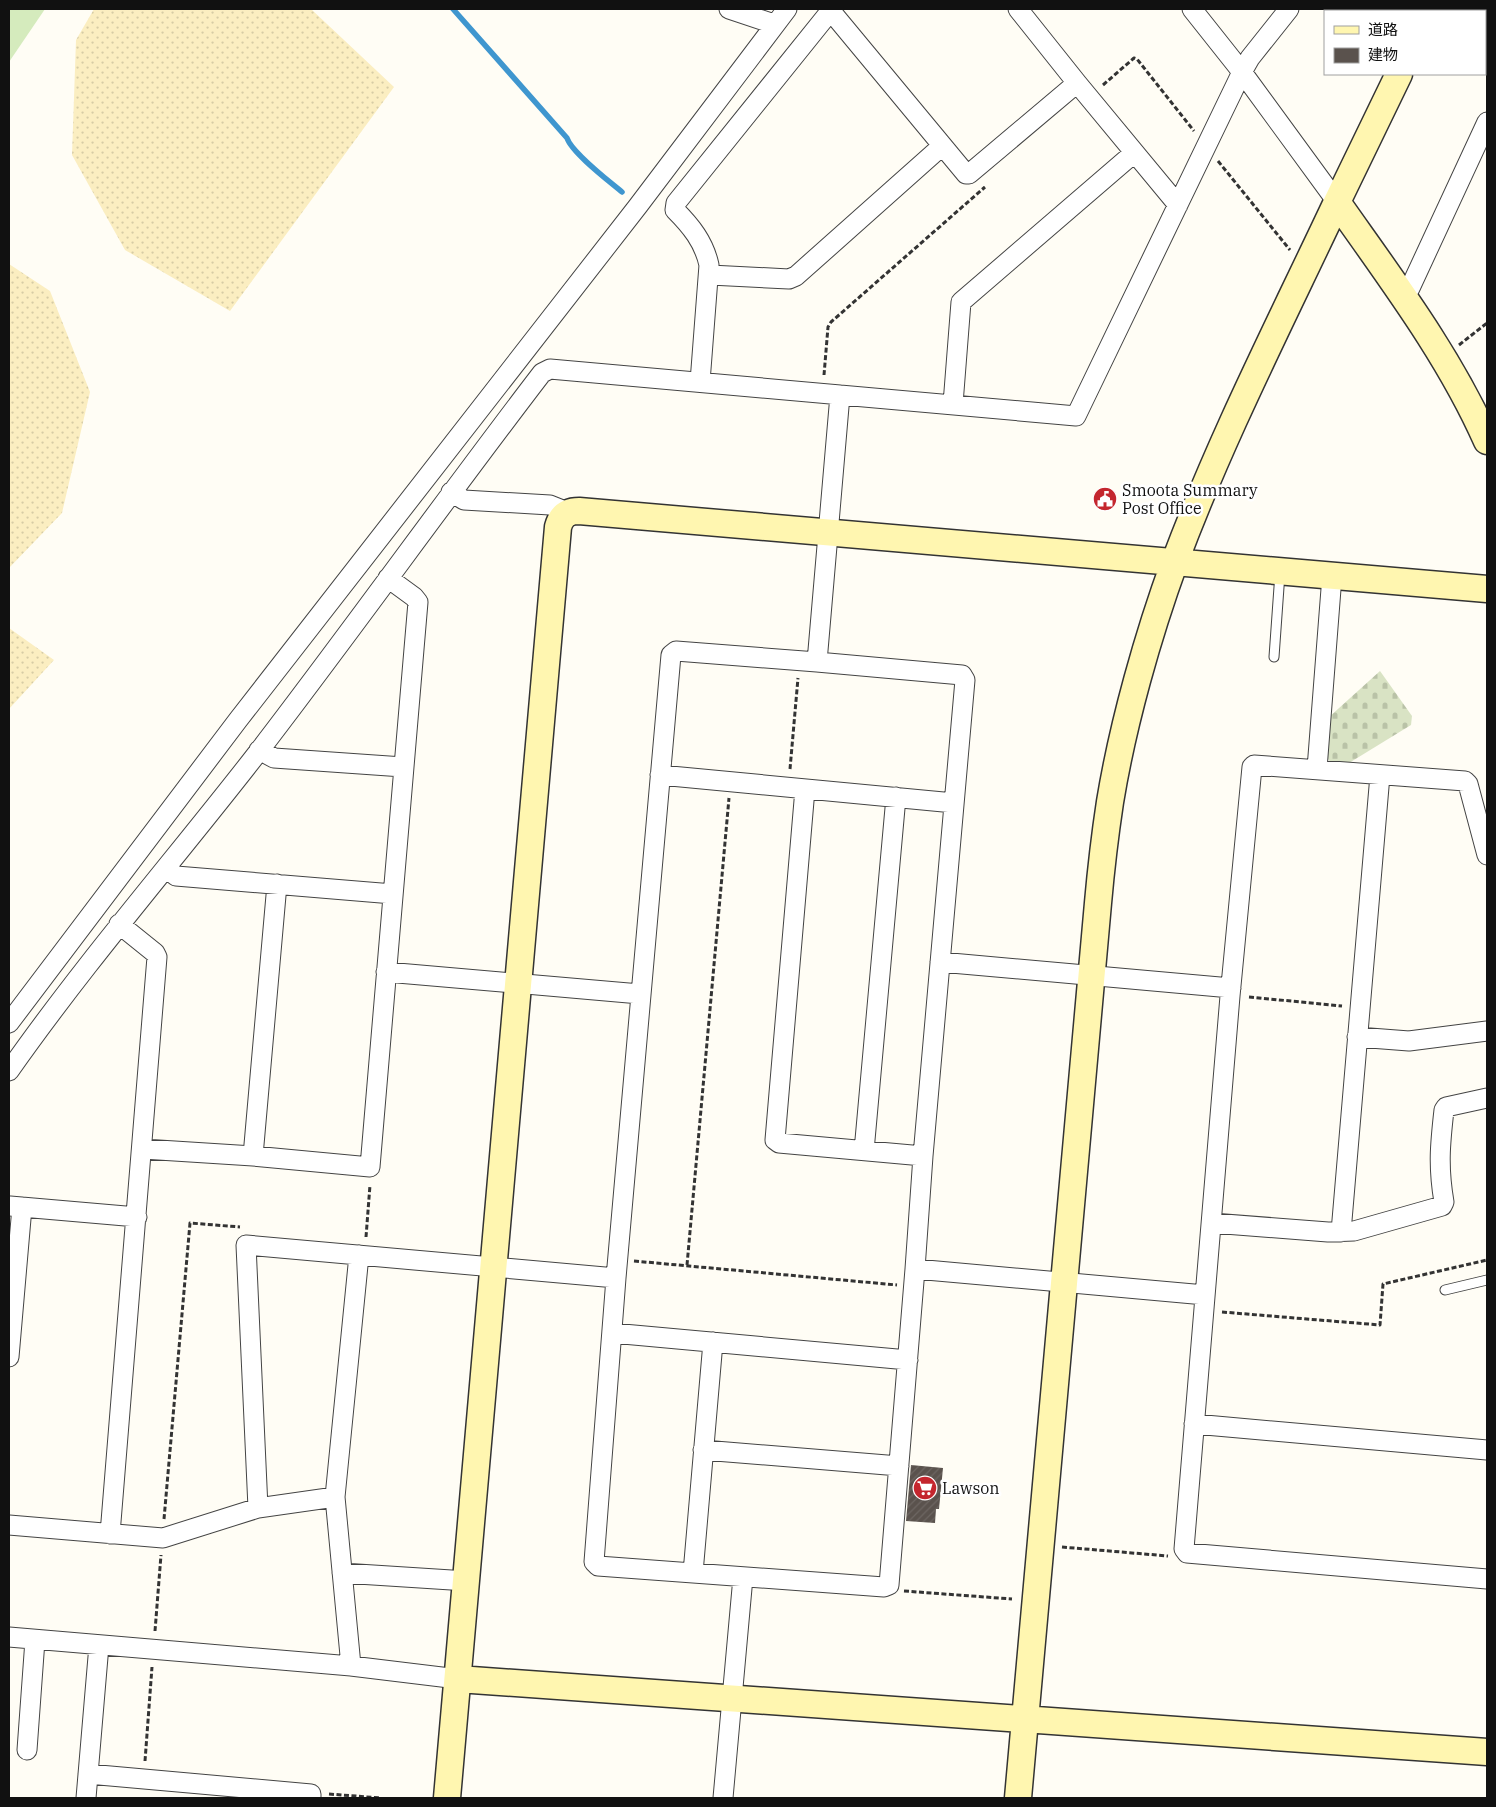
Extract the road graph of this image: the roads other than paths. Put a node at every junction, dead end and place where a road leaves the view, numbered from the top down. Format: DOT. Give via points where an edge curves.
graph roads {
  1 [pos="729,9"];
  2 [pos="787,9"];
  3 [pos="1018,9"];
  4 [pos="1192,9"];
  5 [pos="1289,9"];
  6 [pos="831,10"];
  7 [pos="774,24"];
  8 [pos="1242,72"];
  9 [pos="1399,75"];
  10 [pos="1082,90"];
  11 [pos="1487,122"];
  12 [pos="942,146"];
  13 [pos="1134,153"];
  14 [pos="1337,202"];
  15 [pos="1178,205"];
  16 [pos="710,275"];
  17 [pos="1403,298"];
  18 [pos="700,382"];
  19 [pos="831,394"];
  20 [pos="953,404"];
  21 [pos="1487,441"];
  22 [pos="451,492"];
  23 [pos="566,514"];
  24 [pos="829,532"];
  25 [pos="1175,563"];
  26 [pos="1280,572"];
  27 [pos="1332,576"];
  28 [pos="388,578"];
  29 [pos="1487,589"];
  30 [pos="1274,657"];
  31 [pos="817,662"];
  32 [pos="259,750"];
  33 [pos="403,767"];
  34 [pos="1317,769"];
  35 [pos="1380,775"];
  36 [pos="660,776"];
  37 [pos="805,789"];
  38 [pos="896,797"];
  39 [pos="954,803"];
  40 [pos="1487,855"];
  41 [pos="166,868"];
  42 [pos="278,884"];
  43 [pos="393,894"];
  44 [pos="119,924"];
  45 [pos="940,962"];
  46 [pos="386,972"];
  47 [pos="1091,975"];
  48 [pos="519,984"];
  49 [pos="1231,992"];
  50 [pos="640,994"];
  51 [pos="9,1023"];
  52 [pos="1487,1031"];
  53 [pos="1357,1037"];
  54 [pos="9,1071"];
  55 [pos="1487,1098"];
  56 [pos="143,1149"];
  57 [pos="864,1151"];
  58 [pos="253,1156"];
  59 [pos="923,1156"];
  60 [pos="15,1207"];
  61 [pos="137,1216"];
  62 [pos="1212,1222"];
  63 [pos="1341,1232"];
  64 [pos="359,1255"];
  65 [pos="495,1267"];
  66 [pos="616,1278"];
  67 [pos="915,1278"];
  68 [pos="1487,1280"];
  69 [pos="1063,1283"];
  70 [pos="1445,1290"];
  71 [pos="1204,1303"];
  72 [pos="612,1333"];
  73 [pos="713,1342"];
  74 [pos="9,1357"];
  75 [pos="908,1360"];
  76 [pos="1194,1424"];
  77 [pos="704,1450"];
  78 [pos="1487,1450"];
  79 [pos="899,1466"];
  80 [pos="335,1496"];
  81 [pos="258,1508"];
  82 [pos="9,1525"];
  83 [pos="110,1534"];
  84 [pos="342,1573"];
  85 [pos="693,1573"];
  86 [pos="743,1577"];
  87 [pos="1487,1579"];
  88 [pos="467,1580"];
  89 [pos="9,1637"];
  90 [pos="35,1640"];
  91 [pos="99,1645"];
  92 [pos="351,1666"];
  93 [pos="458,1679"];
  94 [pos="732,1699"];
  95 [pos="1025,1720"];
  96 [pos="27,1750"];
  97 [pos="1487,1752"];
  98 [pos="88,1774"];
  99 [pos="204,1791"];
  100 [pos="311,1796"];
  101 [pos="86,1798"];
  102 [pos="447,1798"];
  103 [pos="723,1798"];
  104 [pos="1018,1798"];
  1 -- 7 [label="street"];
  2 -- 7 [label="street"];
  3 -- 10 [label="street"];
  4 -- 8 [label="street"];
  5 -- 8 [label="street"];
  6 -- 12 [label="street"];
  6 -- 16 [label="street" via="676,203 675,210 694,230 704,247"];
  7 -- 51 [label="street" via="638,206 238,720"];
  8 -- 14 [label="street"];
  8 -- 15 [label="street"];
  9 -- 14 [label="street"];
  10 -- 12 [label="street" via="969,174"];
  10 -- 13 [label="street"];
  11 -- 17 [label="street"];
  12 -- 16 [label="street" via="796,276 789,279"];
  13 -- 15 [label="street"];
  13 -- 20 [label="street" via="961,302"];
  14 -- 17 [label="street"];
  14 -- 25 [label="street" via="1203,490"];
  15 -- 20 [label="street" via="1076,416"];
  16 -- 18 [label="street"];
  17 -- 21 [label="street" via="1452,372"];
  18 -- 19 [label="street"];
  18 -- 22 [label="street" via="550,369 542,373"];
  19 -- 20 [label="street"];
  19 -- 24 [label="street"];
  22 -- 23 [label="street" via="464,500 550,506"];
  22 -- 28 [label="street"];
  23 -- 24 [label="street" via="579,511"];
  23 -- 48 [label="street" via="558,528"];
  24 -- 25 [label="street"];
  24 -- 31 [label="street"];
  25 -- 26 [label="street"];
  25 -- 47 [label="street" via="1140,674 1118,760 1104,848"];
  26 -- 27 [label="street"];
  26 -- 30 [label="lane"];
  27 -- 29 [label="street"];
  27 -- 34 [label="street"];
  28 -- 32 [label="street"];
  28 -- 33 [label="street" via="418,602"];
  31 -- 36 [label="street" via="676,651 671,655"];
  31 -- 39 [label="street" via="962,675 965,680"];
  32 -- 33 [label="street" via="274,758"];
  32 -- 41 [label="street"];
  33 -- 43 [label="street"];
  34 -- 35 [label="street"];
  34 -- 49 [label="street" via="1252,766"];
  35 -- 40 [label="street" via="1465,781"];
  35 -- 53 [label="street"];
  36 -- 37 [label="street"];
  36 -- 50 [label="street"];
  37 -- 38 [label="street"];
  37 -- 57 [label="street" via="775,1140"];
  38 -- 39 [label="street"];
  38 -- 57 [label="street"];
  39 -- 45 [label="street"];
  41 -- 42 [label="street" via="176,876"];
  41 -- 44 [label="street"];
  42 -- 43 [label="street"];
  42 -- 58 [label="street"];
  43 -- 46 [label="street"];
  44 -- 54 [label="street"];
  44 -- 56 [label="street" via="158,957"];
  45 -- 47 [label="street"];
  45 -- 59 [label="street"];
  46 -- 48 [label="street"];
  46 -- 58 [label="street" via="370,1167"];
  47 -- 49 [label="street"];
  47 -- 69 [label="street"];
  48 -- 50 [label="street"];
  48 -- 65 [label="street"];
  49 -- 62 [label="street"];
  50 -- 66 [label="street"];
  52 -- 53 [label="street" via="1409,1040"];
  53 -- 63 [label="street"];
  55 -- 63 [label="street" via="1446,1106 1444,1110 1439,1155 1442,1206 1371,1227"];
  56 -- 58 [label="street"];
  56 -- 61 [label="street"];
  57 -- 59 [label="street"];
  59 -- 67 [label="street"];
  60 -- 61 [label="street"];
  60 -- 74 [label="street"];
  61 -- 83 [label="street"];
  62 -- 63 [label="street"];
  62 -- 71 [label="street"];
  64 -- 65 [label="street"];
  64 -- 80 [label="street"];
  64 -- 81 [label="street" via="246,1245"];
  65 -- 66 [label="street"];
  65 -- 88 [label="street"];
  66 -- 72 [label="street"];
  67 -- 69 [label="street"];
  67 -- 75 [label="street"];
  68 -- 70 [label="lane"];
  69 -- 71 [label="street"];
  69 -- 95 [label="street"];
  71 -- 76 [label="street"];
  72 -- 73 [label="street"];
  72 -- 85 [label="street" via="594,1562 598,1566"];
  73 -- 75 [label="street"];
  73 -- 77 [label="street"];
  75 -- 79 [label="street"];
  76 -- 78 [label="street"];
  76 -- 87 [label="street" via="1184,1549 1187,1553"];
  77 -- 79 [label="street"];
  77 -- 85 [label="street"];
  79 -- 86 [label="street" via="889,1585"];
  80 -- 81 [label="street"];
  80 -- 84 [label="street"];
  81 -- 83 [label="street" via="163,1538"];
  82 -- 83 [label="street"];
  84 -- 88 [label="street"];
  84 -- 92 [label="street"];
  85 -- 86 [label="street"];
  86 -- 94 [label="street"];
  88 -- 93 [label="street"];
  89 -- 90 [label="street"];
  90 -- 91 [label="street"];
  90 -- 96 [label="street"];
  91 -- 92 [label="street"];
  91 -- 98 [label="street"];
  92 -- 93 [label="street"];
  93 -- 94 [label="street"];
  93 -- 102 [label="street"];
  94 -- 95 [label="street"];
  94 -- 103 [label="street"];
  95 -- 97 [label="street"];
  95 -- 104 [label="street"];
  98 -- 99 [label="street" via="143,1778"];
  98 -- 101 [label="street"];
  99 -- 100 [label="street"];
}
